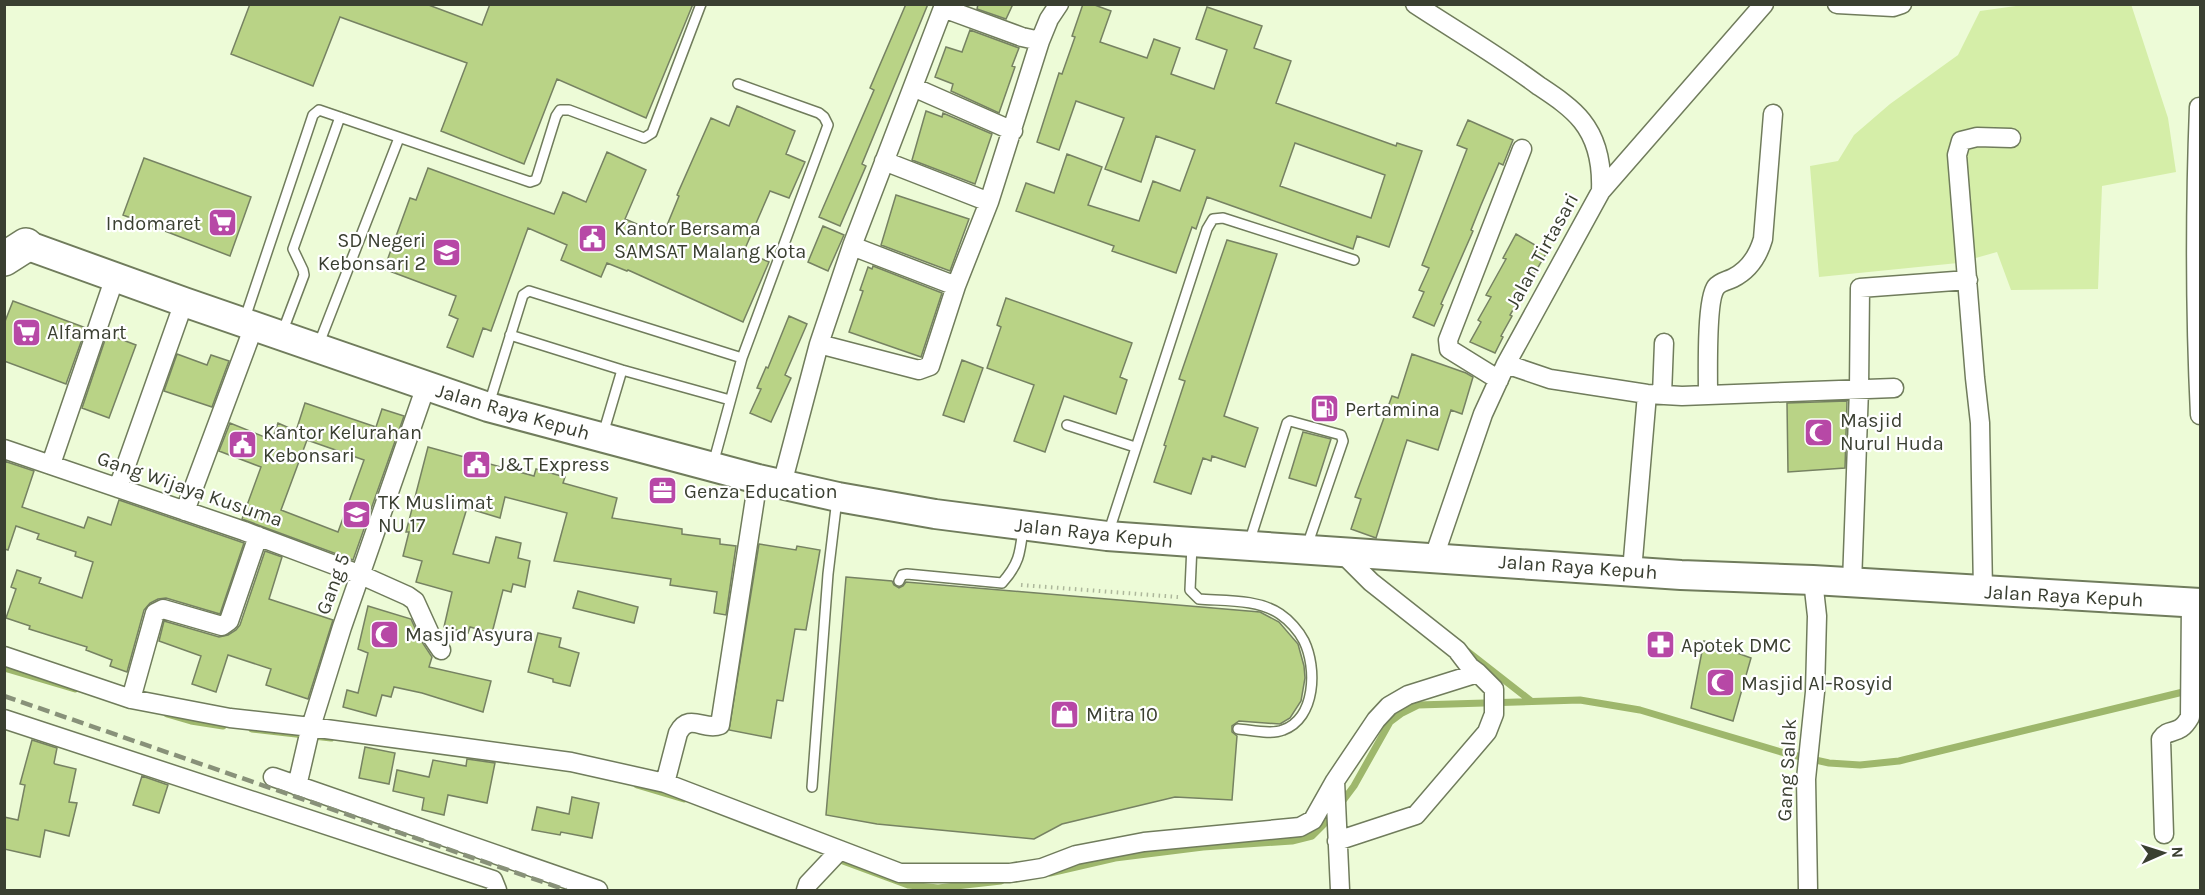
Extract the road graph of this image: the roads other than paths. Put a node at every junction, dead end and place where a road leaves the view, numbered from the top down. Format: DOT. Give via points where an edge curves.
graph roads {
  1 [pos="701,4"];
  2 [pos="1059,4"];
  3 [pos="1414,4"];
  4 [pos="1764,4"];
  5 [pos="1837,4"];
  6 [pos="1902,4"];
  7 [pos="945,6"];
  8 [pos="1040,41"];
  9 [pos="738,84"];
  10 [pos="913,87"];
  11 [pos="2199,107"];
  12 [pos="1773,114"];
  13 [pos="340,117"];
  14 [pos="1013,131"];
  15 [pos="399,138"];
  16 [pos="2012,138"];
  17 [pos="1522,149"];
  18 [pos="884,161"];
  19 [pos="1601,191"];
  20 [pos="989,202"];
  21 [pos="852,246"];
  22 [pos="12,247"];
  23 [pos="1354,260"];
  24 [pos="115,277"];
  25 [pos="1968,280"];
  26 [pos="956,286"];
  27 [pos="184,302"];
  28 [pos="249,324"];
  29 [pos="2199,334"];
  30 [pos="281,335"];
  31 [pos="510,335"];
  32 [pos="1664,343"];
  33 [pos="819,344"];
  34 [pos="317,348"];
  35 [pos="742,358"];
  36 [pos="621,370"];
  37 [pos="1502,372"];
  38 [pos="426,386"];
  39 [pos="1894,388"];
  40 [pos="1859,389"];
  41 [pos="1655,395"];
  42 [pos="1708,395"];
  43 [pos="2200,395"];
  44 [pos="730,400"];
  45 [pos="488,406"];
  46 [pos="2200,415"];
  47 [pos="1067,425"];
  48 [pos="602,438"];
  49 [pos="1135,447"];
  50 [pos="4,449"];
  51 [pos="51,464"];
  52 [pos="712,467"];
  53 [pos="770,482"];
  54 [pos="118,488"];
  55 [pos="838,497"];
  56 [pos="185,511"];
  57 [pos="1023,526"];
  58 [pos="258,536"];
  59 [pos="1107,536"];
  60 [pos="1192,542"];
  61 [pos="1248,545"];
  62 [pos="1306,549"];
  63 [pos="1341,552"];
  64 [pos="1434,557"];
  65 [pos="1632,571"];
  66 [pos="361,574"];
  67 [pos="1813,580"];
  68 [pos="899,581"];
  69 [pos="1852,583"];
  70 [pos="1983,591"];
  71 [pos="2196,603"];
  72 [pos="441,650"];
  73 [pos="4,656"];
  74 [pos="1478,673"];
  75 [pos="131,699"];
  76 [pos="4,719"];
  77 [pos="1238,729"];
  78 [pos="309,733"];
  79 [pos="273,777"];
  80 [pos="1335,781"];
  81 [pos="665,783"];
  82 [pos="297,786"];
  83 [pos="812,787"];
  84 [pos="2164,834"];
  85 [pos="1337,835"];
  86 [pos="835,855"];
  87 [pos="497,891"];
  88 [pos="598,891"];
  89 [pos="806,891"];
  90 [pos="1340,891"];
  91 [pos="1808,891"];
  1 -- 15 [label="lane" via="649,136 644,138 560,110 536,180 530,182"];
  2 -- 8 [label="street"];
  3 -- 19 [label="street, Jalan Tirtasari" via="1526,76 1582,121 1599,159"];
  4 -- 19 [label="street"];
  5 -- 6 [label="street"];
  7 -- 8 [label="street"];
  7 -- 10 [label="street"];
  8 -- 14 [label="street"];
  9 -- 35 [label="lane" via="819,113 828,125"];
  10 -- 14 [label="street"];
  10 -- 18 [label="street"];
  11 -- 29 [label="street" via="2195,196"];
  12 -- 42 [label="street" via="1763,239 1759,253 1743,273 1715,288 1710,314"];
  13 -- 15 [label="lane"];
  13 -- 28 [label="lane" via="319,110 313,115"];
  13 -- 30 [label="lane" via="293,249 304,276"];
  14 -- 20 [label="street"];
  15 -- 34 [label="lane"];
  16 -- 25 [label="street" via="1977,137 1961,141 1957,155"];
  17 -- 37 [label="street" via="1448,340 1449,349 1457,355"];
  18 -- 20 [label="street"];
  18 -- 21 [label="street"];
  19 -- 37 [label="street, Jalan Tirtasari"];
  20 -- 26 [label="street"];
  21 -- 26 [label="street"];
  21 -- 33 [label="street"];
  22 -- 24 [label="main road, Jalan Raya Kepuh"];
  23 -- 49 [label="lane" via="1223,218 1213,219 1206,229"];
  24 -- 27 [label="main road, Jalan Raya Kepuh"];
  24 -- 51 [label="street"];
  25 -- 40 [label="street" via="1860,288"];
  25 -- 70 [label="street" via="1980,423"];
  26 -- 33 [label="street" via="930,366 923,370"];
  27 -- 28 [label="main road, Jalan Raya Kepuh"];
  27 -- 54 [label="street"];
  28 -- 30 [label="main road, Jalan Raya Kepuh"];
  28 -- 56 [label="street"];
  29 -- 43 [label="street"];
  30 -- 34 [label="main road, Jalan Raya Kepuh"];
  31 -- 35 [label="lane" via="523,295 529,291"];
  31 -- 36 [label="lane"];
  31 -- 45 [label="lane"];
  32 -- 41 [label="street"];
  33 -- 53 [label="street"];
  34 -- 38 [label="main road, Jalan Raya Kepuh"];
  35 -- 44 [label="lane"];
  36 -- 44 [label="lane"];
  36 -- 48 [label="lane"];
  37 -- 41 [label="street"];
  37 -- 64 [label="street, Jalan Tirtasari" via="1483,414"];
  38 -- 45 [label="main road, Jalan Raya Kepuh"];
  38 -- 66 [label="street, Gang 5"];
  39 -- 40 [label="street"];
  40 -- 42 [label="street"];
  40 -- 69 [label="street"];
  41 -- 42 [label="street"];
  41 -- 65 [label="street"];
  43 -- 46 [label="street"];
  44 -- 52 [label="lane"];
  45 -- 48 [label="main road, Jalan Raya Kepuh"];
  47 -- 49 [label="lane"];
  48 -- 52 [label="main road, Jalan Raya Kepuh"];
  49 -- 59 [label="lane"];
  50 -- 51 [label="street, Gang Wijaya Kusuma"];
  51 -- 54 [label="street, Gang Wijaya Kusuma"];
  52 -- 53 [label="main road, Jalan Raya Kepuh"];
  53 -- 55 [label="main road, Jalan Raya Kepuh"];
  53 -- 81 [label="street" via="720,725 690,722 682,726"];
  54 -- 56 [label="street, Gang Wijaya Kusuma"];
  55 -- 57 [label="main road, Jalan Raya Kepuh"];
  55 -- 83 [label="lane" via="828,574"];
  56 -- 58 [label="street, Gang Wijaya Kusuma"];
  57 -- 59 [label="main road, Jalan Raya Kepuh"];
  57 -- 68 [label="lane" via="1019,557 1002,583 907,574"];
  58 -- 66 [label="street, Gang Wijaya Kusuma"];
  58 -- 75 [label="street" via="226,625 162,609 155,613"];
  59 -- 60 [label="main road, Jalan Raya Kepuh"];
  60 -- 61 [label="main road, Jalan Raya Kepuh"];
  60 -- 77 [label="lane" via="1190,590 1199,599 1265,606 1279,613 1304,640 1310,659 1310,689 1297,722 1280,731"];
  61 -- 62 [label="main road, Jalan Raya Kepuh"];
  61 -- 62 [label="lane" via="1290,420 1341,435 1343,441"];
  62 -- 63 [label="main road, Jalan Raya Kepuh"];
  63 -- 64 [label="main road, Jalan Raya Kepuh"];
  63 -- 74 [label="street" via="1371,582 1457,650"];
  64 -- 65 [label="main road, Jalan Raya Kepuh"];
  65 -- 67 [label="main road, Jalan Raya Kepuh"];
  66 -- 72 [label="street, Gang Wijaya Kusuma" via="415,601"];
  66 -- 78 [label="street, Gang 5"];
  67 -- 69 [label="main road, Jalan Raya Kepuh"];
  67 -- 91 [label="street, Gang Salak" via="1817,616 1806,779"];
  69 -- 70 [label="main road, Jalan Raya Kepuh"];
  70 -- 71 [label="main road, Jalan Raya Kepuh"];
  71 -- 84 [label="street" via="2190,717 2184,728 2161,739"];
  73 -- 75 [label="street"];
  74 -- 80 [label="street" via="1408,695 1389,706"];
  74 -- 85 [label="street" via="1494,693 1494,714 1487,732 1416,815"];
  75 -- 78 [label="street"];
  76 -- 87 [label="street" via="493,880"];
  78 -- 81 [label="street" via="571,762"];
  78 -- 82 [label="street, Gang 5"];
  79 -- 82 [label="street"];
  80 -- 85 [label="street"];
  80 -- 86 [label="street" via="1312,820 1300,827 1144,842 1010,873 900,873"];
  81 -- 86 [label="street"];
  82 -- 88 [label="street"];
  85 -- 90 [label="street"];
  86 -- 89 [label="street"];
}
